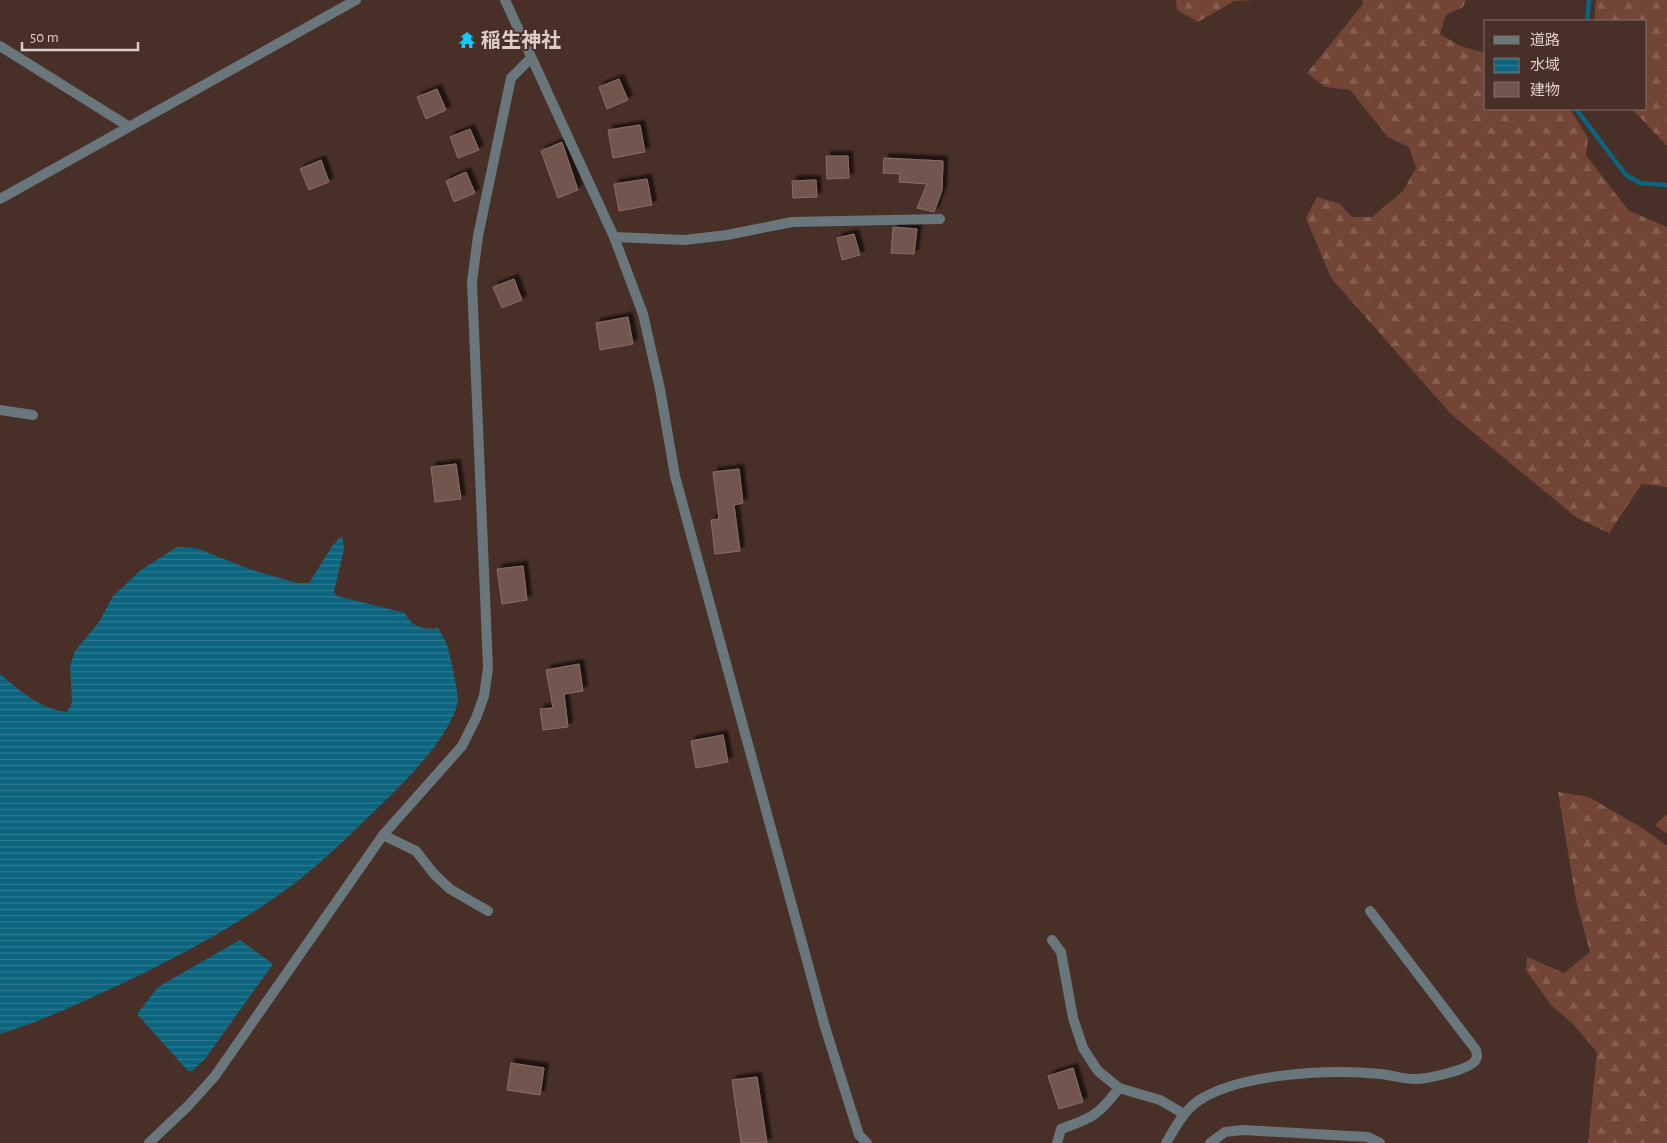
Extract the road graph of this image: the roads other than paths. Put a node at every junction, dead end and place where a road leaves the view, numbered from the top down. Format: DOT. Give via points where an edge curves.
graph roads {
  1 [pos="356,0"];
  2 [pos="505,0"];
  3 [pos="0,46"];
  4 [pos="531,58"];
  5 [pos="128,126"];
  6 [pos="0,199"];
  7 [pos="940,220"];
  8 [pos="614,237"];
  9 [pos="0,410"];
  10 [pos="33,415"];
  11 [pos="383,835"];
  12 [pos="488,911"];
  13 [pos="1370,911"];
  14 [pos="1052,940"];
  15 [pos="1119,1088"];
  16 [pos="1184,1114"];
  17 [pos="149,1143"];
  18 [pos="867,1143"];
  19 [pos="1057,1143"];
  20 [pos="1166,1143"];
  21 [pos="1210,1143"];
  22 [pos="1380,1143"];
  1 -- 5 [label="street"];
  2 -- 4 [label="street"];
  3 -- 5 [label="street"];
  4 -- 8 [label="street"];
  4 -- 11 [label="street" via="511,78 478,236 472,282 488,668 484,696 462,746"];
  5 -- 6 [label="street"];
  7 -- 8 [label="street" via="792,222 685,240"];
  8 -- 18 [label="street" via="643,314 675,476 825,1027 859,1135"];
  9 -- 10 [label="street"];
  11 -- 12 [label="street" via="416,851 450,889"];
  11 -- 17 [label="street" via="215,1076"];
  13 -- 16 [label="street" via="1476,1050 1474,1063 1456,1071 1417,1079 1345,1072 1266,1079 1219,1091 1198,1101"];
  14 -- 15 [label="street" via="1061,952 1073,1018 1083,1048 1098,1071"];
  15 -- 16 [label="street" via="1160,1100"];
  15 -- 19 [label="street" via="1103,1109 1089,1119 1061,1129"];
  16 -- 20 [label="street"];
  21 -- 22 [label="street" via="1226,1132 1244,1130 1368,1137"];
}
